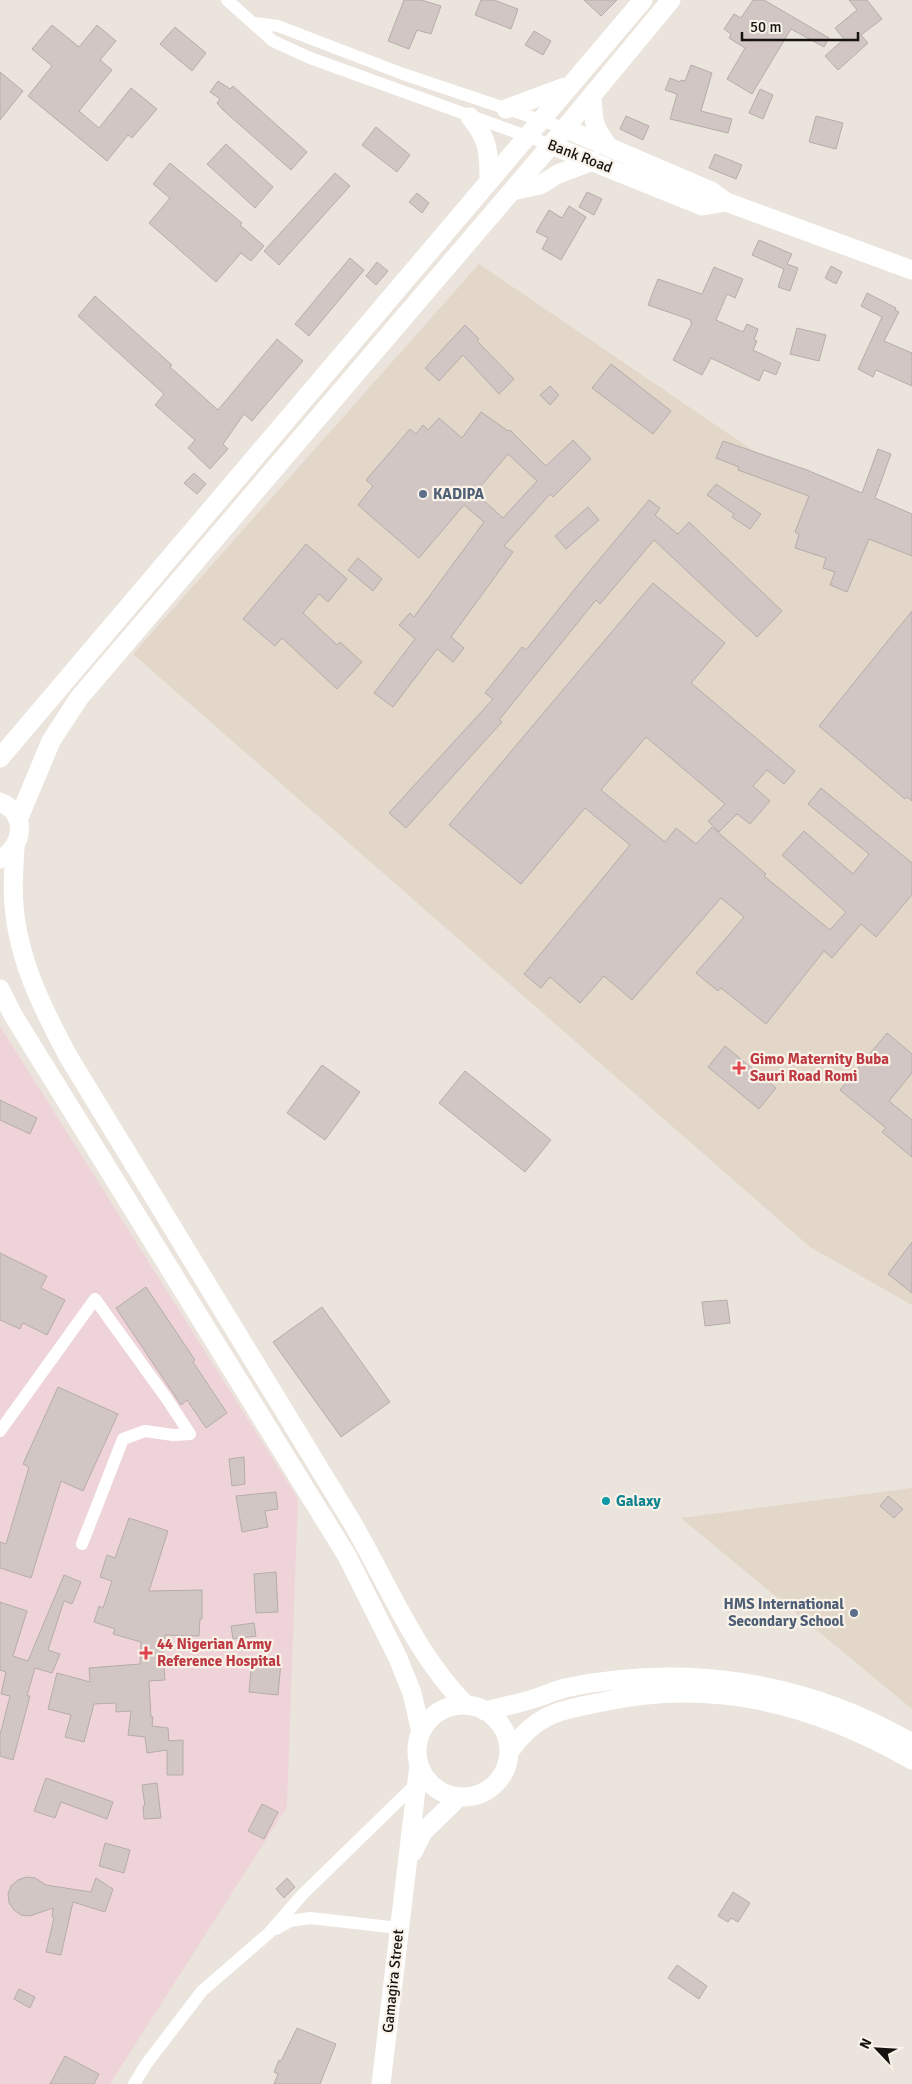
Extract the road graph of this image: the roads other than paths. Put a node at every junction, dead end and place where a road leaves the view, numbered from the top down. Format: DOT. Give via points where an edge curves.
graph roads {
  1 [pos="227,0"];
  2 [pos="643,0"];
  3 [pos="671,0"];
  4 [pos="254,22"];
  5 [pos="569,86"];
  6 [pos="592,95"];
  7 [pos="506,109"];
  8 [pos="470,117"];
  9 [pos="540,120"];
  10 [pos="564,128"];
  11 [pos="527,136"];
  12 [pos="551,145"];
  13 [pos="608,146"];
  14 [pos="594,161"];
  15 [pos="489,181"];
  16 [pos="512,190"];
  17 [pos="726,202"];
  18 [pos="912,270"];
  19 [pos="0,758"];
  20 [pos="0,802"];
  21 [pos="18,820"];
  22 [pos="7,854"];
  23 [pos="0,989"];
  24 [pos="0,1431"];
  25 [pos="82,1544"];
  26 [pos="466,1705"];
  27 [pos="485,1711"];
  28 [pos="422,1732"];
  29 [pos="912,1743"];
  30 [pos="509,1752"];
  31 [pos="912,1760"];
  32 [pos="418,1774"];
  33 [pos="459,1797"];
  34 [pos="404,1877"];
  35 [pos="399,1928"];
  36 [pos="269,1933"];
  37 [pos="134,2084"];
  38 [pos="381,2084"];
  1 -- 4 [label="street, Bank Road"];
  2 -- 5 [label="street"];
  3 -- 6 [label="street"];
  4 -- 7 [label="street, Bank Road" via="278,26"];
  4 -- 8 [label="street, Bank Road" via="273,41 310,58"];
  5 -- 7 [label="street"];
  5 -- 9 [label="street"];
  6 -- 10 [label="street"];
  6 -- 13 [label="street" via="596,132"];
  7 -- 9 [label="street, Bank Road"];
  8 -- 11 [label="street, Bank Road"];
  8 -- 15 [label="street" via="482,131 489,153"];
  9 -- 10 [label="street, Bank Road"];
  9 -- 11 [label="street"];
  10 -- 12 [label="street"];
  10 -- 13 [label="street"];
  11 -- 12 [label="street, Bank Road"];
  11 -- 15 [label="street"];
  12 -- 14 [label="street, Bank Road"];
  12 -- 16 [label="street"];
  13 -- 17 [label="street" via="711,191"];
  14 -- 16 [label="street" via="558,174 540,185"];
  14 -- 17 [label="street, Bank Road" via="702,206"];
  15 -- 19 [label="street"];
  16 -- 21 [label="street" via="79,698 51,741"];
  17 -- 18 [label="street, Bank Road"];
  20 -- 21 [label="street" via="13,811"];
  21 -- 22 [label="street" via="20,829"];
  22 -- 26 [label="street" via="23,954 38,1000 68,1056 365,1544 418,1641 448,1687"];
  23 -- 28 [label="street" via="347,1556 398,1658 412,1693"];
  24 -- 25 [label="street" via="95,1299 190,1434 145,1431 123,1439"];
  26 -- 27 [label="street"];
  26 -- 28 [label="street" via="445,1709 427,1722"];
  27 -- 29 [label="street" via="563,1689 630,1678 722,1679 810,1697 850,1711"];
  27 -- 30 [label="street" via="503,1728"];
  28 -- 32 [label="street" via="418,1742"];
  30 -- 31 [label="street" via="536,1722 563,1710 624,1697 675,1692 720,1694 806,1712 844,1725"];
  30 -- 33 [label="street" via="503,1774 494,1785 482,1793"];
  32 -- 33 [label="street" via="446,1794"];
  32 -- 34 [label="street, Gamagira Street"];
  32 -- 36 [label="street"];
  33 -- 34 [label="street, Gamagira Street" via="423,1832"];
  34 -- 35 [label="street, Gamagira Street"];
  35 -- 36 [label="street" via="310,1918 290,1921"];
  35 -- 38 [label="street, Gamagira Street"];
  36 -- 37 [label="street" via="202,1991"];
}
